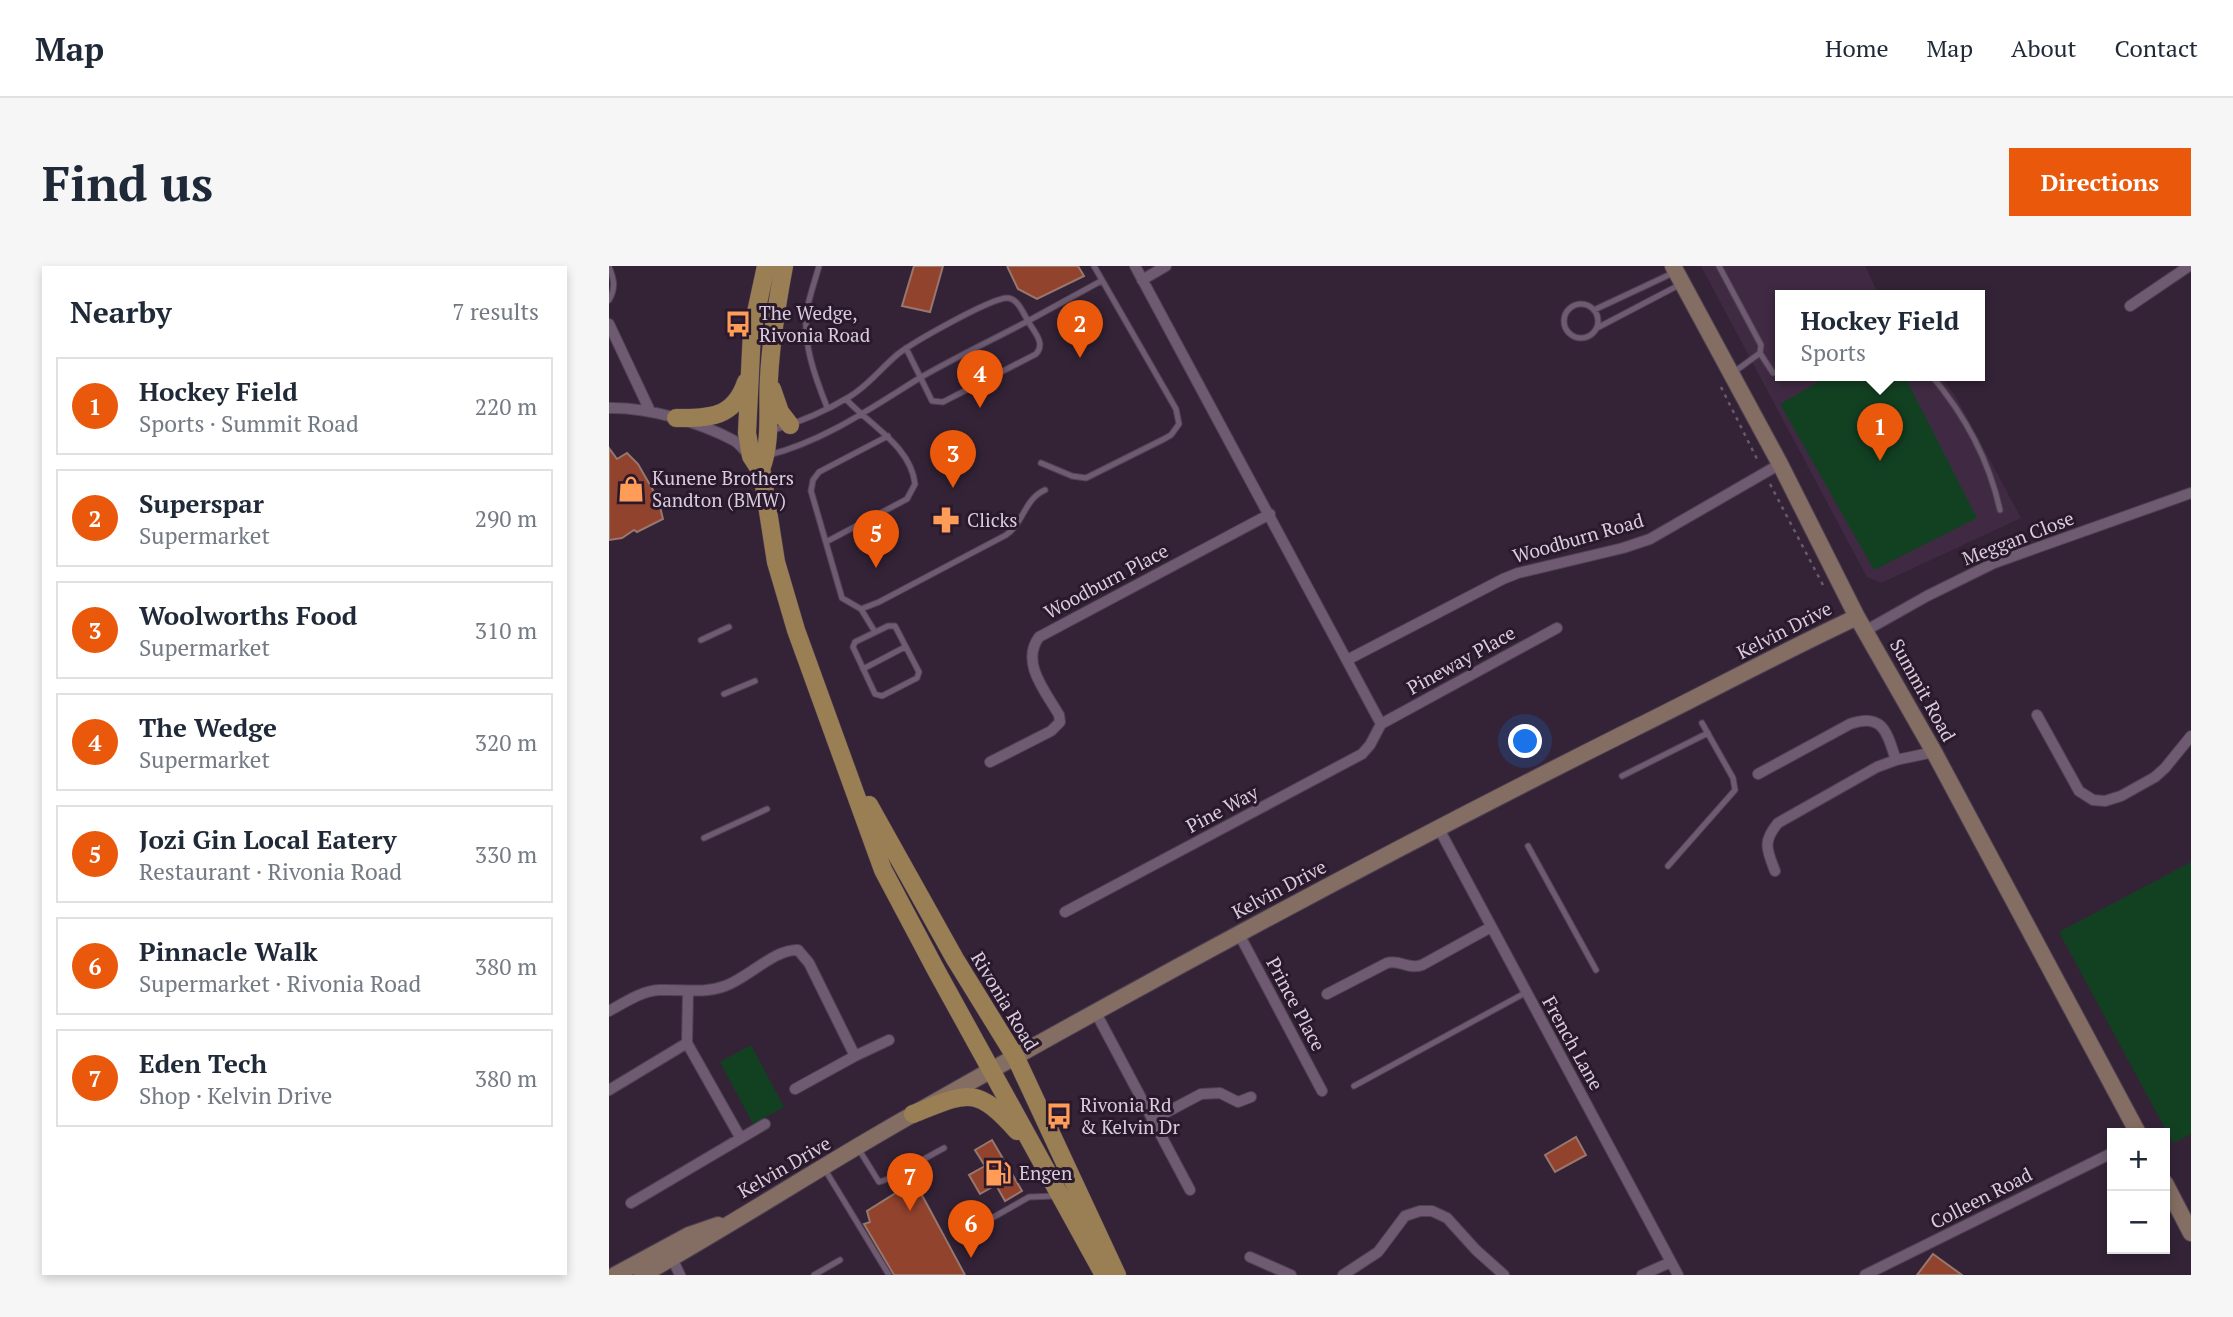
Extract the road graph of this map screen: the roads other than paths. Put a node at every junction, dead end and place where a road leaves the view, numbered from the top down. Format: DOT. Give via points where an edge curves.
graph roads {
  1 [pos="766,266"];
  2 [pos="785,266"];
  3 [pos="819,266"];
  4 [pos="1094,266"];
  5 [pos="1135,266"];
  6 [pos="1166,266"];
  7 [pos="1719,266"];
  8 [pos="2189,266"];
  9 [pos="609,267"];
  10 [pos="1677,274"];
  11 [pos="1142,280"];
  12 [pos="1101,281"];
  13 [pos="609,300"];
  14 [pos="2130,306"];
  15 [pos="1594,310"];
  16 [pos="1028,321"];
  17 [pos="609,324"];
  18 [pos="1597,328"];
  19 [pos="906,348"];
  20 [pos="1760,353"];
  21 [pos="750,371"];
  22 [pos="1775,373"];
  23 [pos="1731,374"];
  24 [pos="922,377"];
  25 [pos="768,379"];
  26 [pos="1936,381"];
  27 [pos="846,399"];
  28 [pos="827,407"];
  29 [pos="609,408"];
  30 [pos="650,411"];
  31 [pos="861,415"];
  32 [pos="676,418"];
  33 [pos="790,425"];
  34 [pos="767,433"];
  35 [pos="888,436"];
  36 [pos="740,437"];
  37 [pos="759,460"];
  38 [pos="1041,463"];
  39 [pos="1780,464"];
  40 [pos="1045,490"];
  41 [pos="2191,494"];
  42 [pos="2000,510"];
  43 [pos="1270,514"];
  44 [pos="826,542"];
  45 [pos="861,609"];
  46 [pos="1861,624"];
  47 [pos="729,627"];
  48 [pos="1557,628"];
  49 [pos="875,632"];
  50 [pos="701,640"];
  51 [pos="905,647"];
  52 [pos="1347,660"];
  53 [pos="863,669"];
  54 [pos="755,681"];
  55 [pos="724,694"];
  56 [pos="2037,715"];
  57 [pos="1702,723"];
  58 [pos="1381,724"];
  59 [pos="1708,733"];
  60 [pos="2191,736"];
  61 [pos="1934,752"];
  62 [pos="842,757"];
  63 [pos="1896,760"];
  64 [pos="990,762"];
  65 [pos="1758,774"];
  66 [pos="1622,776"];
  67 [pos="767,809"];
  68 [pos="1438,827"];
  69 [pos="704,838"];
  70 [pos="1528,846"];
  71 [pos="1668,866"];
  72 [pos="1775,871"];
  73 [pos="1065,912"];
  74 [pos="1491,927"];
  75 [pos="1239,934"];
  76 [pos="1596,970"];
  77 [pos="688,991"];
  78 [pos="1525,993"];
  79 [pos="1328,994"];
  80 [pos="609,1011"];
  81 [pos="1096,1013"];
  82 [pos="889,1040"];
  83 [pos="687,1043"];
  84 [pos="855,1056"];
  85 [pos="1016,1058"];
  86 [pos="992,1070"];
  87 [pos="1354,1086"];
  88 [pos="796,1089"];
  89 [pos="609,1090"];
  90 [pos="1322,1091"];
  91 [pos="1251,1097"];
  92 [pos="913,1114"];
  93 [pos="1152,1119"];
  94 [pos="765,1124"];
  95 [pos="2135,1128"];
  96 [pos="740,1137"];
  97 [pos="859,1148"];
  98 [pos="944,1148"];
  99 [pos="1036,1151"];
  100 [pos="2107,1155"];
  101 [pos="824,1168"];
  102 [pos="1190,1190"];
  103 [pos="2169,1191"];
  104 [pos="1059,1196"];
  105 [pos="631,1203"];
  106 [pos="985,1222"];
  107 [pos="2191,1233"];
  108 [pos="669,1252"];
  109 [pos="1250,1257"];
  110 [pos="839,1260"];
  111 [pos="1671,1262"];
  112 [pos="615,1275"];
  113 [pos="642,1275"];
  114 [pos="680,1275"];
  115 [pos="814,1275"];
  116 [pos="889,1275"];
  117 [pos="1104,1275"];
  118 [pos="1117,1275"];
  119 [pos="1291,1275"];
  120 [pos="1343,1275"];
  121 [pos="1504,1275"];
  122 [pos="1642,1275"];
  123 [pos="1678,1275"];
  124 [pos="1865,1275"];
  1 -- 21 [label="main road, Rivonia Road" via="752,331"];
  2 -- 25 [label="main road, Rivonia Road"];
  3 -- 28 [label="lane" via="806,329"];
  4 -- 12 [label="lane"];
  5 -- 11 [label="street"];
  6 -- 11 [label="street"];
  7 -- 20 [label="lane" via="1759,340"];
  8 -- 14 [label="street"];
  9 -- 13 [label="lane" via="614,289"];
  10 -- 15 [label="lane"];
  10 -- 18 [label="lane"];
  10 -- 23 [label="main road, Summit Road"];
  11 -- 43 [label="street"];
  12 -- 16 [label="lane"];
  12 -- 38 [label="lane" via="1176,409 1179,424 1164,439 1093,477 1079,478"];
  15 -- 18 [label="lane"];
  15 -- 18 [label="lane" via="1584,304 1573,306 1565,314 1564,326 1577,338 1589,336"];
  16 -- 19 [label="lane" via="1016,301 1003,298"];
  16 -- 24 [label="lane"];
  16 -- 24 [label="lane" via="1041,345 1032,356 940,403 932,401"];
  17 -- 30 [label="street"];
  19 -- 24 [label="lane"];
  19 -- 27 [label="lane"];
  20 -- 22 [label="lane"];
  20 -- 23 [label="lane"];
  21 -- 32 [label="main road" via="740,399 725,413"];
  21 -- 36 [label="main road, Rivonia Road"];
  23 -- 39 [label="main road, Summit Road"];
  24 -- 31 [label="lane"];
  25 -- 33 [label="main road"];
  25 -- 34 [label="main road, Rivonia Road"];
  26 -- 42 [label="lane" via="1963,417"];
  27 -- 28 [label="lane"];
  27 -- 31 [label="lane"];
  28 -- 33 [label="lane"];
  29 -- 30 [label="street"];
  30 -- 32 [label="street"];
  31 -- 35 [label="lane"];
  31 -- 37 [label="lane" via="793,449"];
  32 -- 36 [label="street"];
  33 -- 34 [label="lane"];
  34 -- 36 [label="street"];
  34 -- 37 [label="main road, Rivonia Road"];
  35 -- 44 [label="lane" via="819,472 813,480 811,491"];
  35 -- 44 [label="lane" via="912,472 915,484 910,497"];
  36 -- 37 [label="main road, Rivonia Road"];
  37 -- 62 [label="main road, Rivonia Road" via="776,562 799,642"];
  39 -- 46 [label="main road, Summit Road"];
  39 -- 52 [label="street, Woodburn Road" via="1650,539 1518,573"];
  40 -- 45 [label="lane" via="1033,496 1018,524 1006,535"];
  41 -- 46 [label="street, Meggan Close" via="2002,560"];
  43 -- 52 [label="street"];
  43 -- 64 [label="street, Woodburn Place" via="1039,637 1032,652 1033,670 1060,722"];
  44 -- 45 [label="lane" via="842,598"];
  45 -- 49 [label="lane"];
  46 -- 61 [label="main road, Summit Road"];
  46 -- 68 [label="main road, Kelvin Drive"];
  47 -- 50 [label="lane"];
  48 -- 58 [label="street, Pineway Place"];
  49 -- 51 [label="lane" via="895,626"];
  49 -- 53 [label="lane" via="853,647"];
  51 -- 53 [label="lane"];
  51 -- 53 [label="lane" via="919,672 882,696 875,694"];
  52 -- 58 [label="street"];
  54 -- 55 [label="lane"];
  56 -- 60 [label="street" via="2079,791 2092,800 2121,796 2155,777"];
  57 -- 59 [label="lane"];
  58 -- 73 [label="street, Pine Way" via="1370,746 1354,758"];
  59 -- 66 [label="lane"];
  59 -- 71 [label="lane" via="1735,790"];
  61 -- 63 [label="street"];
  61 -- 95 [label="main road, Summit Road"];
  62 -- 85 [label="main road, Rivonia Road"];
  62 -- 86 [label="main road, Rivonia Road" via="883,870"];
  63 -- 65 [label="street" via="1884,729 1866,719"];
  63 -- 72 [label="street" via="1778,823 1767,841"];
  67 -- 69 [label="lane"];
  68 -- 74 [label="street, French Lane"];
  68 -- 75 [label="main road, Kelvin Drive"];
  70 -- 76 [label="lane"];
  74 -- 78 [label="street, French Lane"];
  74 -- 79 [label="street" via="1416,967 1392,961"];
  75 -- 81 [label="main road, Kelvin Drive"];
  75 -- 90 [label="street, Prince Place"];
  77 -- 80 [label="street" via="650,991"];
  77 -- 83 [label="street"];
  77 -- 84 [label="street" via="724,986 780,954 798,950 809,963"];
  78 -- 87 [label="lane"];
  78 -- 111 [label="street, French Lane"];
  81 -- 85 [label="main road, Kelvin Drive"];
  81 -- 93 [label="street"];
  82 -- 84 [label="street"];
  83 -- 89 [label="street"];
  83 -- 96 [label="street"];
  84 -- 88 [label="street"];
  85 -- 86 [label="main road, Kelvin Drive"];
  85 -- 118 [label="main road, Rivonia Road"];
  86 -- 92 [label="main road, Kelvin Drive"];
  86 -- 99 [label="main road, Rivonia Road"];
  91 -- 93 [label="street" via="1238,1101 1220,1093 1201,1094"];
  92 -- 97 [label="main road, Kelvin Drive"];
  92 -- 99 [label="main road" via="955,1098 976,1097 1003,1115"];
  93 -- 102 [label="street"];
  94 -- 96 [label="street"];
  96 -- 105 [label="street"];
  97 -- 98 [label="lane" via="879,1182"];
  97 -- 101 [label="main road, Kelvin Drive"];
  99 -- 104 [label="main road, Rivonia Road"];
  100 -- 124 [label="street, Colleen Road"];
  101 -- 108 [label="main road, Kelvin Drive" via="703,1242"];
  101 -- 116 [label="lane"];
  103 -- 107 [label="main road"];
  104 -- 106 [label="lane" via="1029,1197"];
  104 -- 117 [label="main road, Rivonia Road"];
  108 -- 112 [label="main road, Kelvin Drive"];
  108 -- 113 [label="main road, Kelvin Drive"];
  108 -- 114 [label="street"];
  109 -- 119 [label="street"];
  110 -- 115 [label="lane"];
  111 -- 122 [label="street"];
  111 -- 123 [label="street, French Lane"];
  120 -- 121 [label="street" via="1378,1252 1405,1216 1432,1211 1447,1218"];
}
